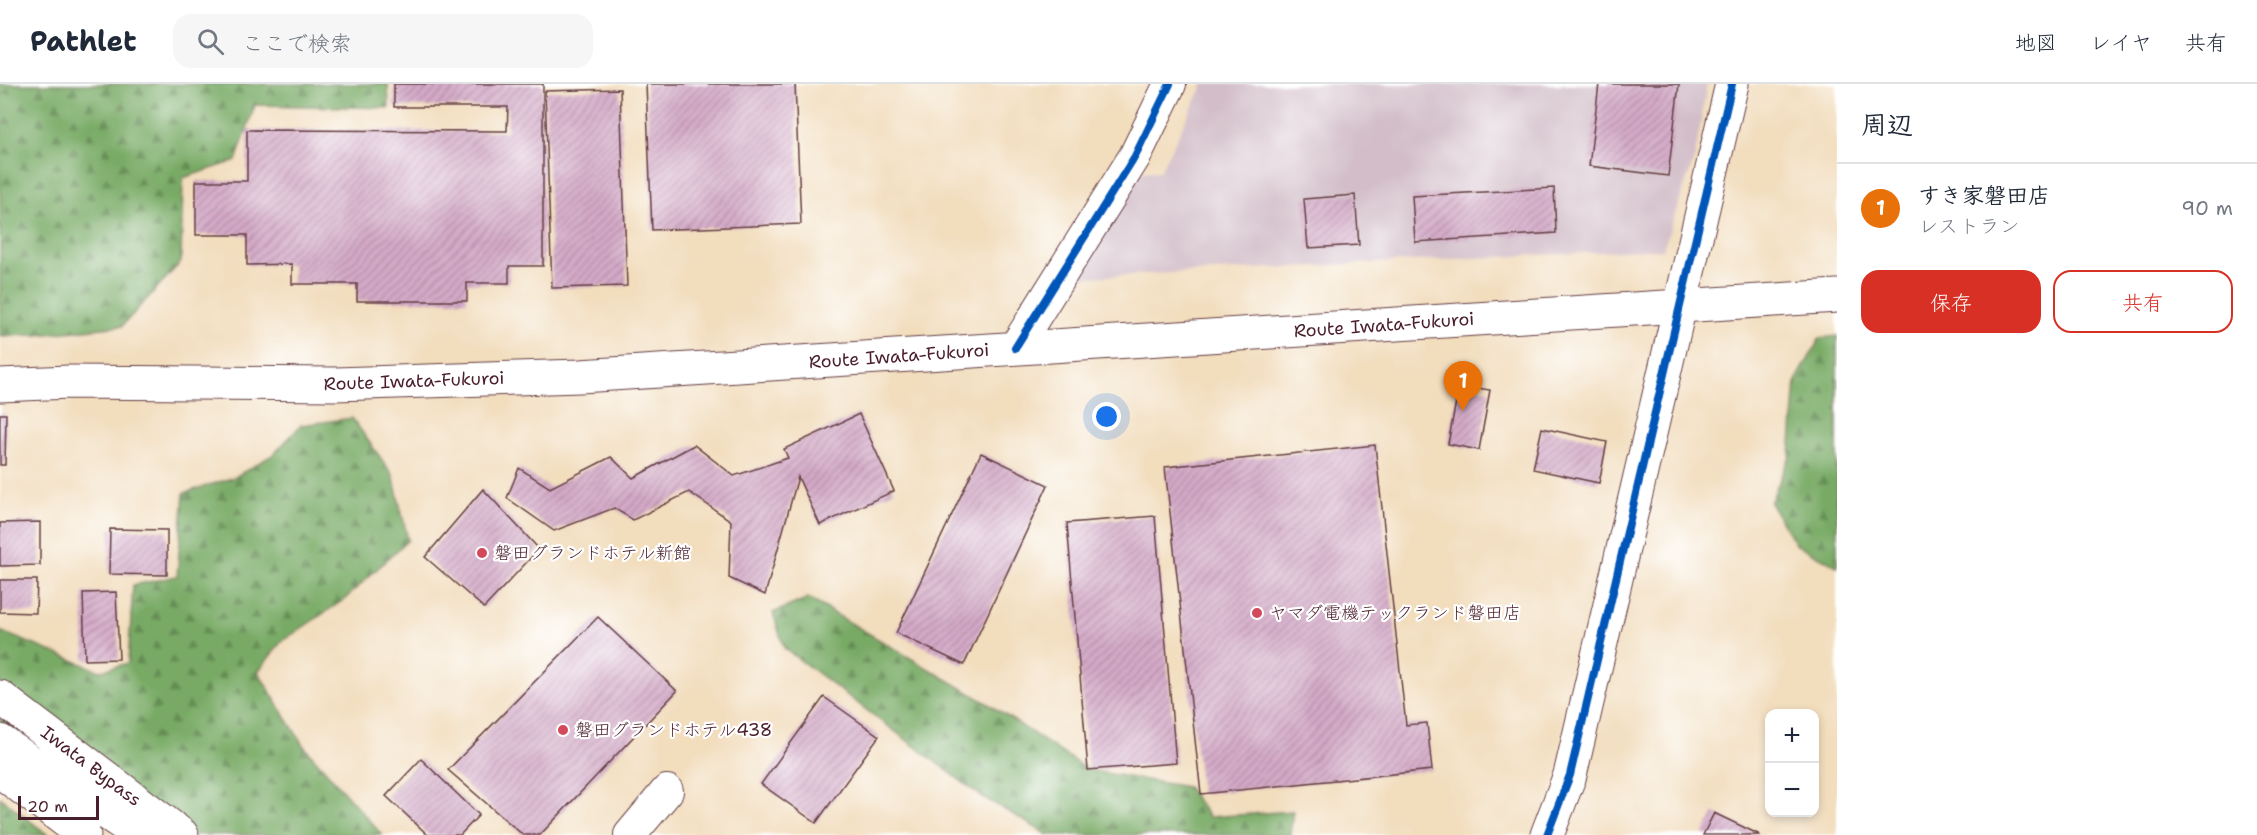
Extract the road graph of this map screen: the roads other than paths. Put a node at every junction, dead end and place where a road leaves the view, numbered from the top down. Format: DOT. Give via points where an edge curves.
graph roads {
  1 [pos="1170,84"];
  2 [pos="1732,84"];
  3 [pos="1837,296"];
  4 [pos="1682,306"];
  5 [pos="1015,348"];
  6 [pos="0,375"];
  7 [pos="69,382"];
  8 [pos="0,385"];
  9 [pos="0,698"];
  10 [pos="0,741"];
  11 [pos="0,771"];
  12 [pos="667,791"];
  13 [pos="84,835"];
  14 [pos="139,835"];
  15 [pos="182,835"];
  16 [pos="630,835"];
  17 [pos="1547,835"];
  1 -- 5 [label="street" via="1135,156"];
  2 -- 4 [label="main road"];
  3 -- 4 [label="main road, Route Iwata-Fukuroi"];
  4 -- 5 [label="main road, Route Iwata-Fukuroi"];
  4 -- 17 [label="main road" via="1570,775"];
  5 -- 7 [label="main road, Route Iwata-Fukuroi" via="568,377 336,384"];
  6 -- 7 [label="main road, Route Iwata-Fukuroi"];
  7 -- 8 [label="main road, Route Iwata-Fukuroi"];
  9 -- 15 [label="main road, Iwata Bypass"];
  10 -- 14 [label="main road, Iwata Bypass"];
  11 -- 13 [label="main road"];
  12 -- 16 [label="street"];
}
